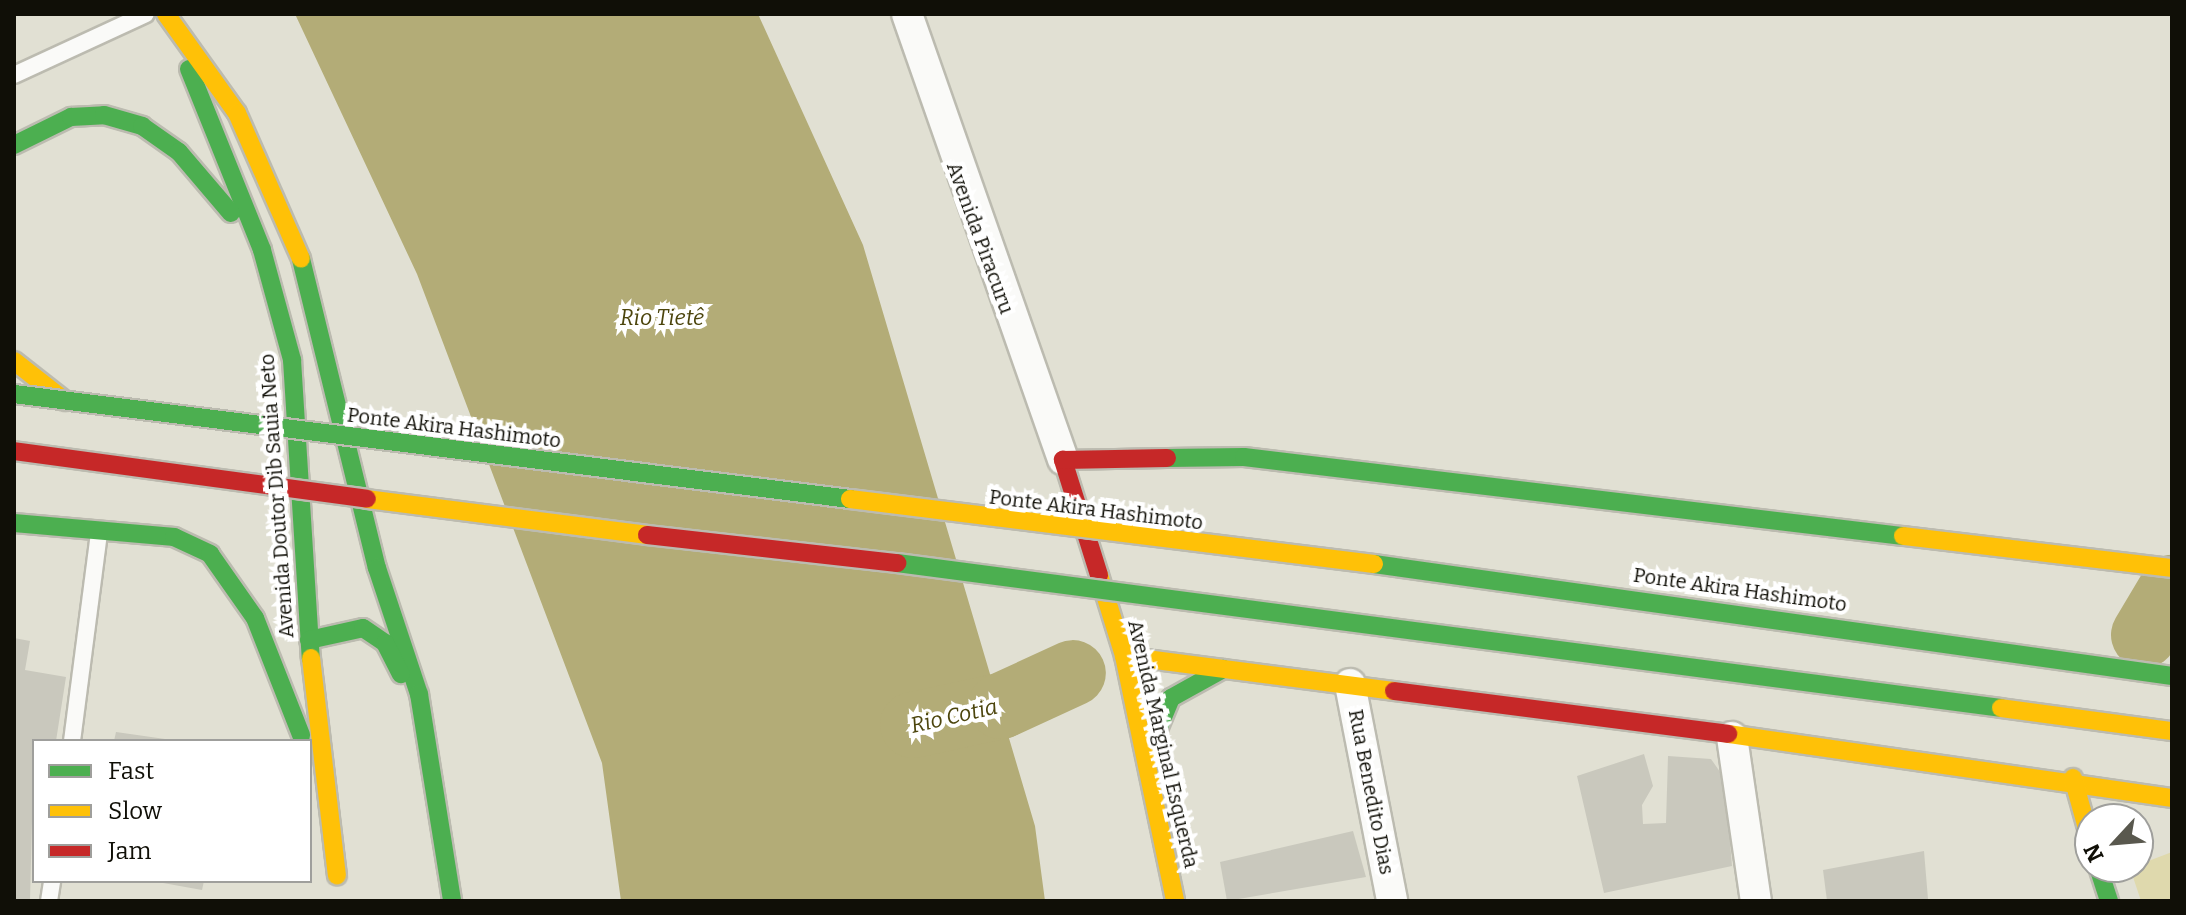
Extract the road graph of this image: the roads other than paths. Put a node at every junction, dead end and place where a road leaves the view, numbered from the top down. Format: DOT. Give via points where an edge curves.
graph roads {
  1 [pos="146,14"];
  2 [pos="166,14"];
  3 [pos="907,14"];
  4 [pos="178,36"];
  5 [pos="14,75"];
  6 [pos="14,145"];
  7 [pos="262,250"];
  8 [pos="14,361"];
  9 [pos="14,394"];
  10 [pos="65,401"];
  11 [pos="14,451"];
  12 [pos="1063,460"];
  13 [pos="14,523"];
  14 [pos="99,530"];
  15 [pos="2172,568"];
  16 [pos="309,640"];
  17 [pos="1124,656"];
  18 [pos="1223,669"];
  19 [pos="2172,676"];
  20 [pos="1350,684"];
  21 [pos="2172,731"];
  22 [pos="1732,737"];
  23 [pos="72,739"];
  24 [pos="302,739"];
  25 [pos="1146,758"];
  26 [pos="312,774"];
  27 [pos="2073,778"];
  28 [pos="2172,798"];
  29 [pos="2080,803"];
  30 [pos="446,867"];
  31 [pos="337,875"];
  32 [pos="342,901"];
  33 [pos="452,901"];
  34 [pos="1175,901"];
  35 [pos="1392,901"];
  36 [pos="1756,901"];
  1 -- 5 [label="lane"];
  2 -- 4 [label="main road"];
  3 -- 12 [label="street, Avenida Piracuru" via="941,128"];
  4 -- 7 [label="main road, Avenida Doutor Dib Sauia Neto"];
  4 -- 30 [label="main road" via="237,113 297,241 377,568 419,694"];
  6 -- 7 [label="main road" via="71,117 104,115 142,126 179,152"];
  7 -- 16 [label="main road, Avenida Doutor Dib Sauia Neto" via="292,360"];
  8 -- 10 [label="main road"];
  9 -- 10 [label="main road, Ponte Akira Hashimoto, bridge"];
  10 -- 19 [label="main road, Ponte Akira Hashimoto, bridge" via="1670,601"];
  11 -- 21 [label="main road, bridge" via="589,529 1061,581"];
  12 -- 15 [label="main road" via="1244,457"];
  12 -- 17 [label="main road, Avenida Marginal Esquerda"];
  13 -- 14 [label="main road"];
  14 -- 23 [label="lane"];
  14 -- 24 [label="main road" via="174,537 210,554 255,618"];
  16 -- 30 [label="main road" via="363,628 397,662"];
  16 -- 31 [label="main road, Avenida Doutor Dib Sauia Neto"];
  17 -- 18 [label="main road"];
  17 -- 25 [label="main road, Avenida Marginal Esquerda"];
  18 -- 20 [label="main road"];
  18 -- 25 [label="main road" via="1171,698"];
  20 -- 22 [label="main road"];
  20 -- 35 [label="street, Rua Benedito Dias"];
  22 -- 27 [label="main road"];
  22 -- 36 [label="street"];
  25 -- 34 [label="main road, Avenida Marginal Esquerda"];
  26 -- 31 [label="main road"];
  27 -- 28 [label="main road"];
  27 -- 29 [label="main road"];
  30 -- 33 [label="main road"];
  31 -- 32 [label="main road"];
}
